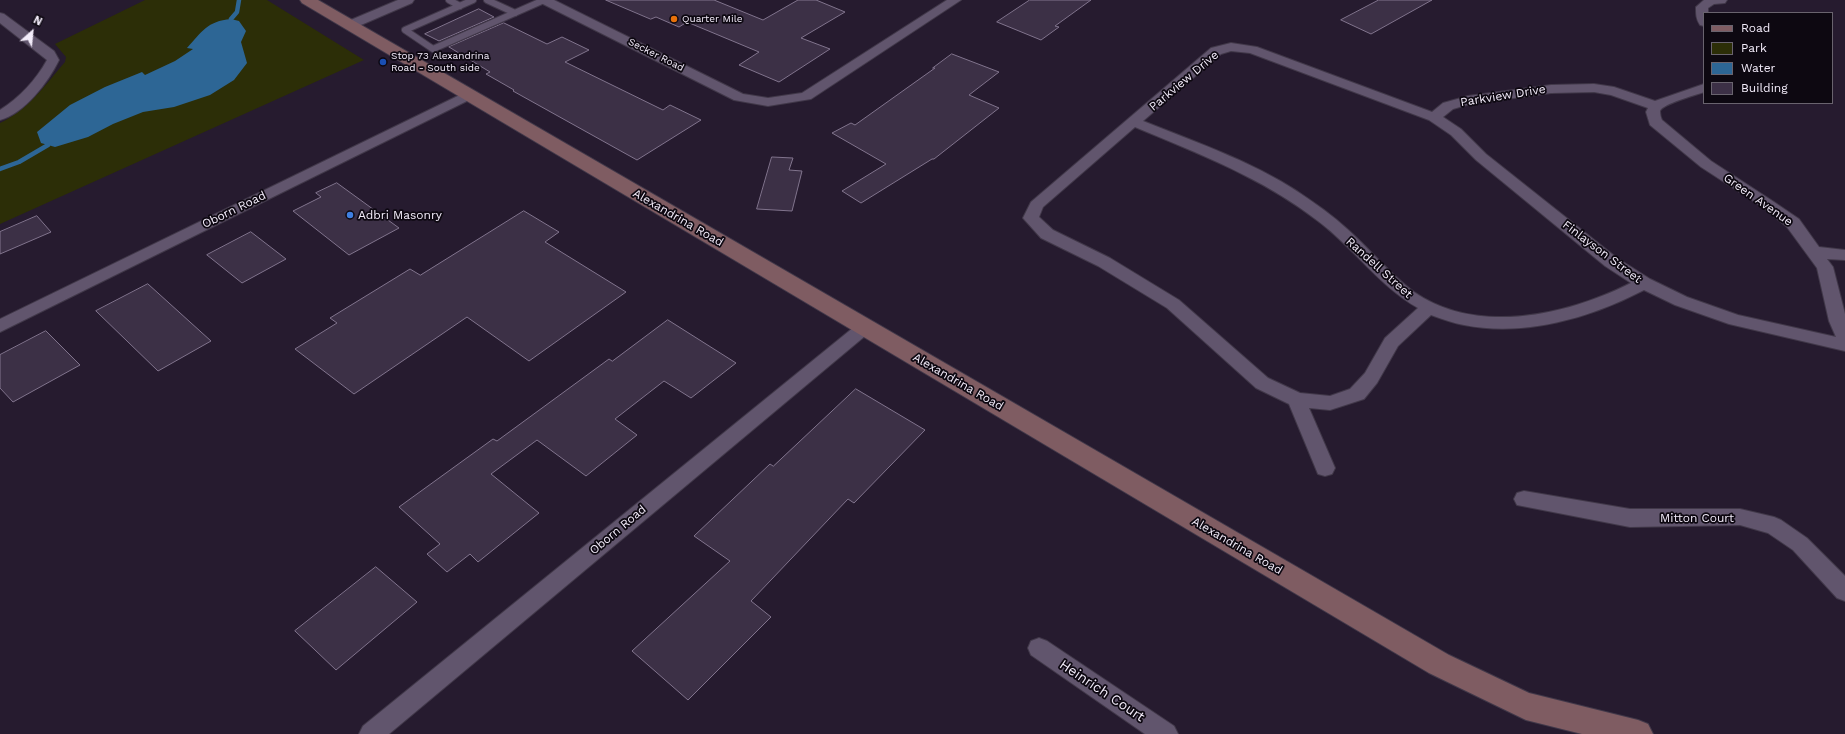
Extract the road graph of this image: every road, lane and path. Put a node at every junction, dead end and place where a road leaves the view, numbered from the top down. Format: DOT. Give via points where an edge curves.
graph roads {
  1 [pos="307,0"];
  2 [pos="408,0"];
  3 [pos="449,0"];
  4 [pos="473,0"];
  5 [pos="487,0"];
  6 [pos="545,0"];
  7 [pos="955,0"];
  8 [pos="1721,0"];
  9 [pos="460,6"];
  10 [pos="515,13"];
  11 [pos="0,17"];
  12 [pos="1703,20"];
  13 [pos="350,25"];
  14 [pos="1703,88"];
  15 [pos="468,94"];
  16 [pos="768,102"];
  17 [pos="1656,106"];
  18 [pos="0,116"];
  19 [pos="769,116"];
  20 [pos="1434,116"];
  21 [pos="1134,122"];
  22 [pos="1815,252"];
  23 [pos="1845,255"];
  24 [pos="1644,283"];
  25 [pos="1428,308"];
  26 [pos="0,326"];
  27 [pos="865,327"];
  28 [pos="1845,337"];
  29 [pos="1845,345"];
  30 [pos="1297,400"];
  31 [pos="1325,468"];
  32 [pos="1524,499"];
  33 [pos="1845,591"];
  34 [pos="1038,648"];
  35 [pos="1628,733"];
  36 [pos="371,734"];
  37 [pos="1166,734"];
  1 -- 13 [label="main road, Alexandrina Road"];
  2 -- 13 [label="street"];
  3 -- 9 [label="lane"];
  4 -- 9 [label="lane"];
  5 -- 10 [label="lane"];
  6 -- 10 [label="lane"];
  6 -- 16 [label="street, Secker Road" via="739,97"];
  7 -- 16 [label="street, Secker Road" via="806,96"];
  8 -- 12 [label="street" via="1711,1 1702,7"];
  9 -- 10 [label="lane" via="405,30 433,50"];
  11 -- 18 [label="street" via="49,54 53,60 31,90 13,108"];
  13 -- 15 [label="main road, Alexandrina Road"];
  14 -- 17 [label="street"];
  15 -- 26 [label="street, Oborn Road"];
  15 -- 27 [label="main road, Alexandrina Road"];
  16 -- 19 [label="street"];
  17 -- 20 [label="street, Parkview Drive" via="1618,92 1594,88 1551,88 1468,100 1448,106"];
  17 -- 22 [label="street, Green Avenue" via="1653,112 1655,122 1706,164 1793,223"];
  20 -- 21 [label="street, Parkview Drive" via="1252,50 1231,47 1216,51"];
  20 -- 24 [label="street, Finlayson Street" via="1611,262"];
  21 -- 25 [label="street, Randell Street" via="1217,156 1271,182 1325,218 1389,280 1409,297"];
  21 -- 30 [label="street, Parkview Drive" via="1036,205 1031,218 1046,234 1104,262 1173,304 1262,382"];
  22 -- 23 [label="street"];
  22 -- 28 [label="street, Green Avenue" via="1825,267 1838,321"];
  24 -- 25 [label="street, Randell Street" via="1621,296 1555,318 1499,323 1462,319"];
  24 -- 29 [label="street, Finlayson Street" via="1681,301 1735,320"];
  25 -- 30 [label="street, Parkview Drive" via="1391,342 1371,378 1356,394 1330,403"];
  27 -- 35 [label="main road, Alexandrina Road" via="1439,664 1526,706"];
  27 -- 36 [label="street, Oborn Road"];
  30 -- 31 [label="street"];
  32 -- 33 [label="street, Mitton Court" via="1630,518 1740,517 1774,526 1800,544"];
  34 -- 37 [label="street, Heinrich Court"];
}
